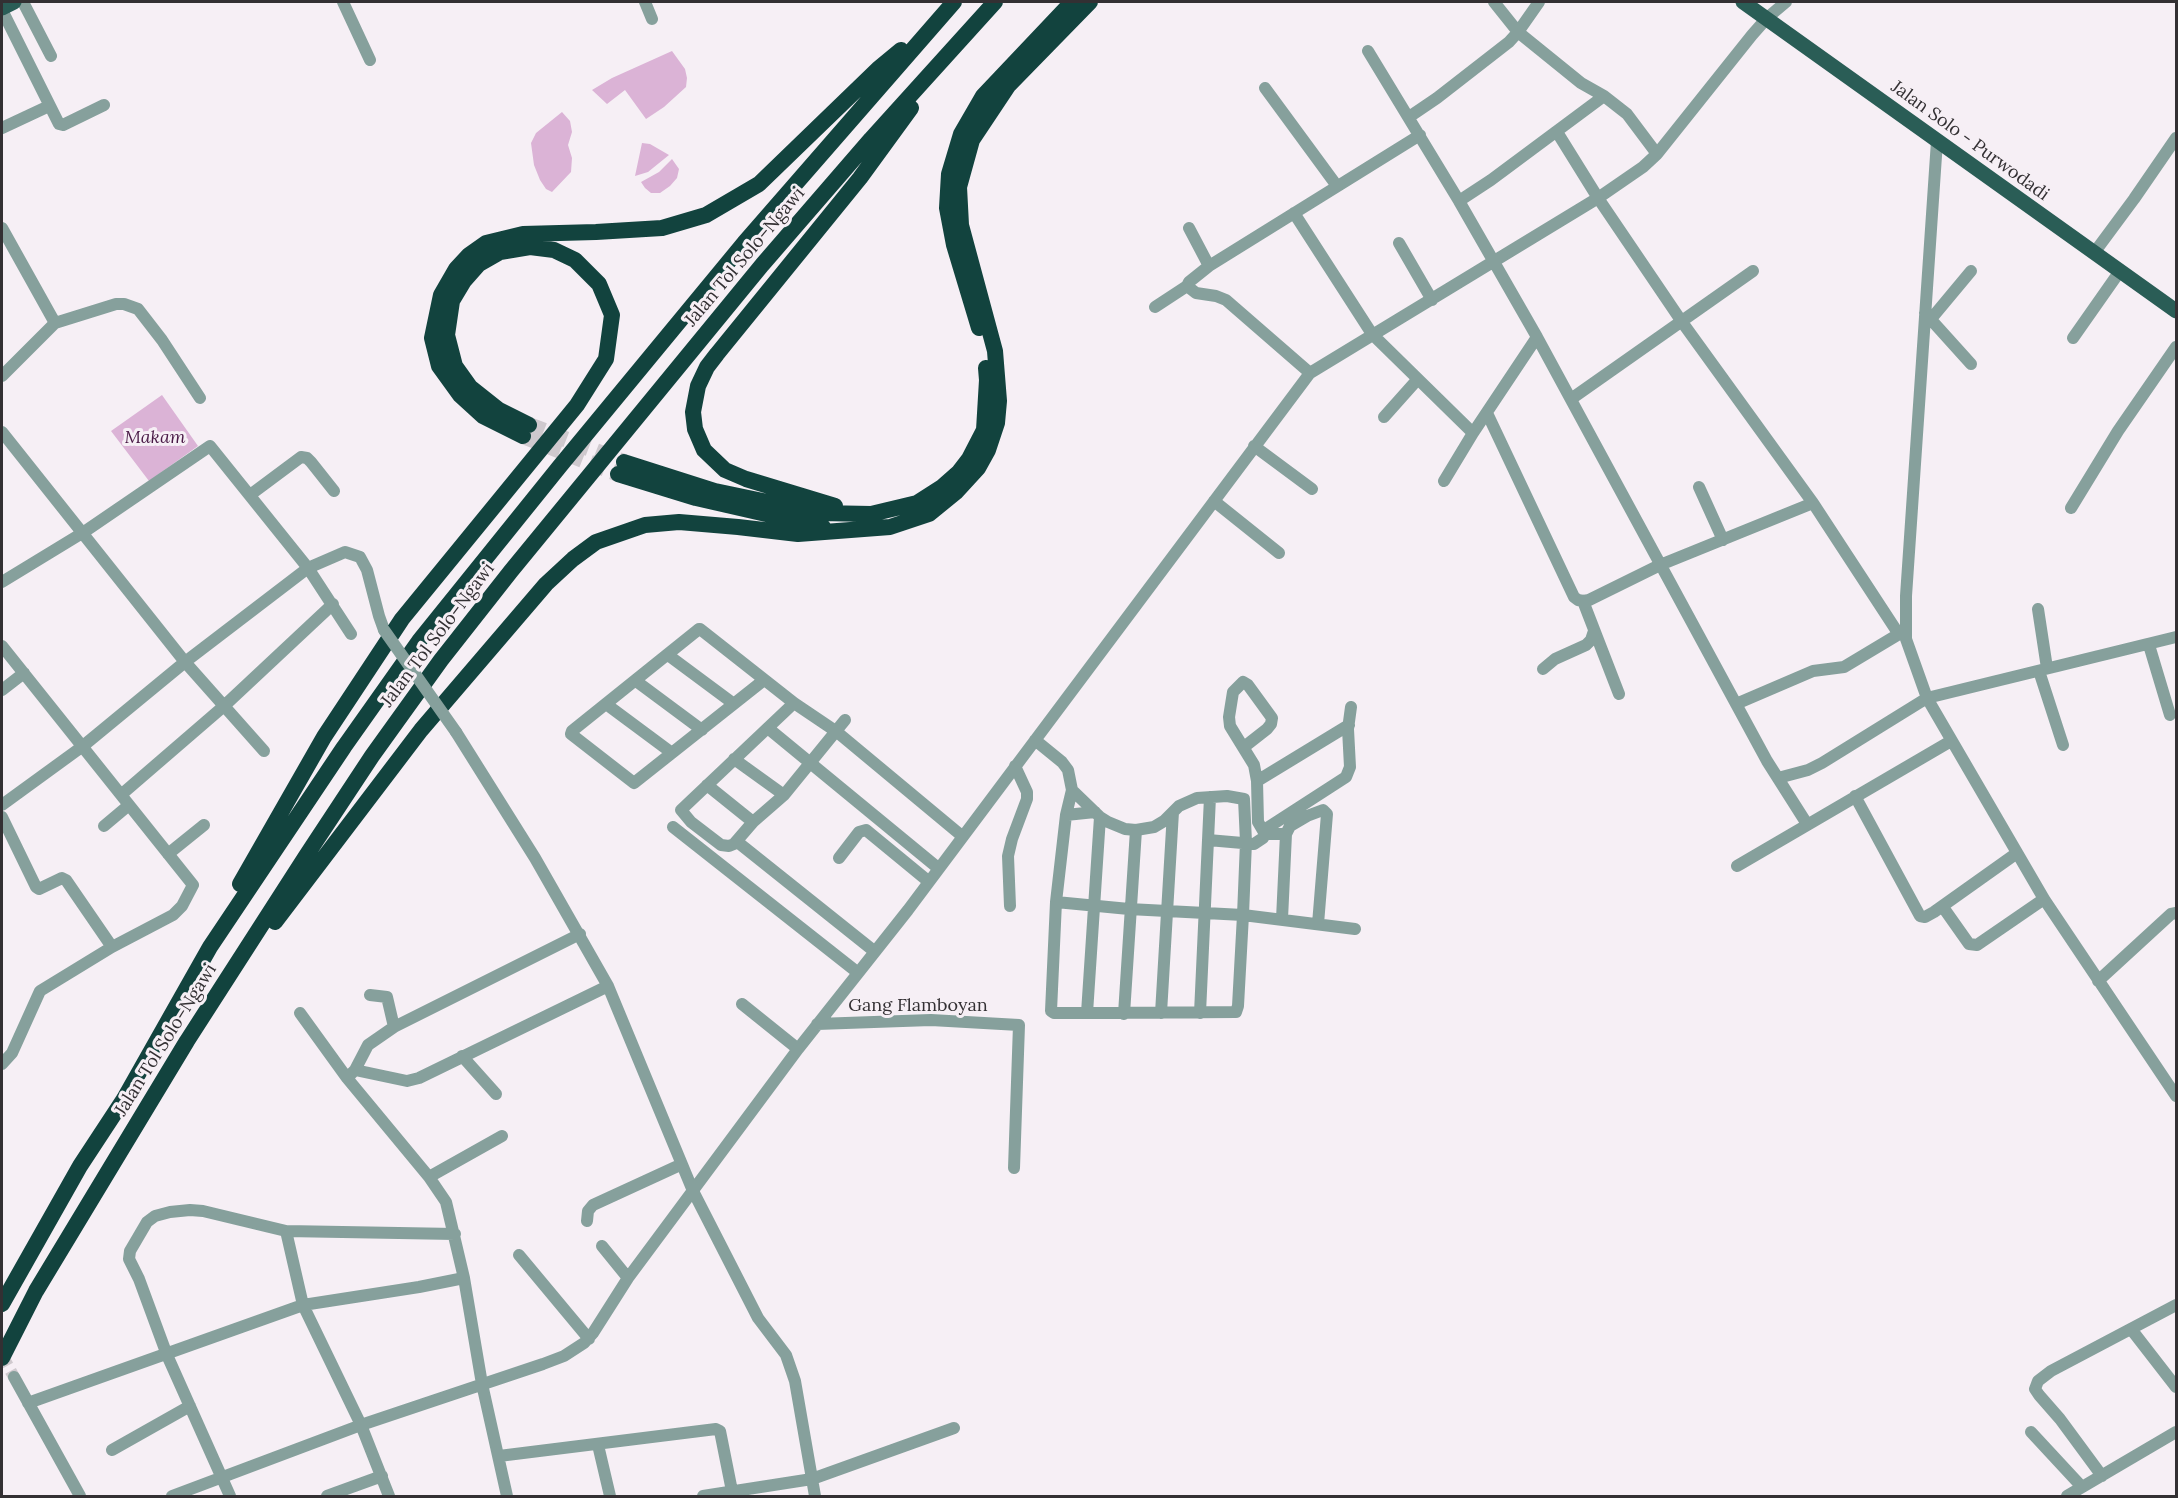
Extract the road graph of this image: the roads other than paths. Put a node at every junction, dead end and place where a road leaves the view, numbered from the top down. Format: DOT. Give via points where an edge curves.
graph roads {
  1 [pos="14,2"];
  2 [pos="22,2"];
  3 [pos="343,2"];
  4 [pos="645,2"];
  5 [pos="954,2"];
  6 [pos="995,2"];
  7 [pos="1072,2"];
  8 [pos="1090,2"];
  9 [pos="1494,2"];
  10 [pos="1539,2"];
  11 [pos="1743,2"];
  12 [pos="1786,2"];
  13 [pos="2,9"];
  14 [pos="1767,18"];
  15 [pos="652,19"];
  16 [pos="938,19"];
  17 [pos="971,28"];
  18 [pos="1518,32"];
  19 [pos="1368,51"];
  20 [pos="51,56"];
  21 [pos="370,60"];
  22 [pos="1265,88"];
  23 [pos="1604,96"];
  24 [pos="104,105"];
  25 [pos="49,106"];
  26 [pos="1409,117"];
  27 [pos="2,128"];
  28 [pos="1557,132"];
  29 [pos="1420,135"];
  30 [pos="1936,141"];
  31 [pos="2174,146"];
  32 [pos="1657,153"];
  33 [pos="1337,186"];
  34 [pos="1598,198"];
  35 [pos="1459,201"];
  36 [pos="1294,213"];
  37 [pos="2,228"];
  38 [pos="1189,228"];
  39 [pos="1399,243"];
  40 [pos="2094,253"];
  41 [pos="1493,262"];
  42 [pos="1209,266"];
  43 [pos="1753,270"];
  44 [pos="1971,271"];
  45 [pos="2120,271"];
  46 [pos="1187,286"];
  47 [pos="1432,300"];
  48 [pos="1155,308"];
  49 [pos="2176,311"];
  50 [pos="1928,316"];
  51 [pos="1682,322"];
  52 [pos="55,323"];
  53 [pos="1372,334"];
  54 [pos="1537,337"];
  55 [pos="2073,338"];
  56 [pos="2176,347"];
  57 [pos="1971,364"];
  58 [pos="1310,373"];
  59 [pos="2,376"];
  60 [pos="1417,380"];
  61 [pos="200,398"];
  62 [pos="1571,399"];
  63 [pos="1487,413"];
  64 [pos="1384,417"];
  65 [pos="2,432"];
  66 [pos="1473,433"];
  67 [pos="1254,446"];
  68 [pos="1444,481"];
  69 [pos="1699,487"];
  70 [pos="1312,489"];
  71 [pos="334,491"];
  72 [pos="250,495"];
  73 [pos="1214,501"];
  74 [pos="1813,503"];
  75 [pos="2071,508"];
  76 [pos="856,513"];
  77 [pos="842,531"];
  78 [pos="84,532"];
  79 [pos="1723,540"];
  80 [pos="1279,553"];
  81 [pos="1660,565"];
  82 [pos="308,568"];
  83 [pos="2,582"];
  84 [pos="1583,602"];
  85 [pos="333,604"];
  86 [pos="2038,609"];
  87 [pos="1594,631"];
  88 [pos="1902,632"];
  89 [pos="351,634"];
  90 [pos="2176,637"];
  91 [pos="2149,645"];
  92 [pos="2,646"];
  93 [pos="668,655"];
  94 [pos="185,662"];
  95 [pos="1543,669"];
  96 [pos="2043,670"];
  97 [pos="24,673"];
  98 [pos="764,680"];
  99 [pos="636,681"];
  100 [pos="2,690"];
  101 [pos="1619,694"];
  102 [pos="1928,698"];
  103 [pos="794,703"];
  104 [pos="606,704"];
  105 [pos="735,704"];
  106 [pos="1736,704"];
  107 [pos="225,706"];
  108 [pos="1351,707"];
  109 [pos="2170,715"];
  110 [pos="845,720"];
  111 [pos="1349,724"];
  112 [pos="769,729"];
  113 [pos="702,730"];
  114 [pos="837,732"];
  115 [pos="1035,740"];
  116 [pos="1951,741"];
  117 [pos="2063,745"];
  118 [pos="83,746"];
  119 [pos="1244,747"];
  120 [pos="264,751"];
  121 [pos="672,753"];
  122 [pos="734,759"];
  123 [pos="811,764"];
  124 [pos="1015,766"];
  125 [pos="1778,778"];
  126 [pos="1257,781"];
  127 [pos="707,785"];
  128 [pos="1072,790"];
  129 [pos="784,795"];
  130 [pos="1855,796"];
  131 [pos="1210,798"];
  132 [pos="125,800"];
  133 [pos="2,805"];
  134 [pos="1173,812"];
  135 [pos="1097,814"];
  136 [pos="1066,815"];
  137 [pos="2,817"];
  138 [pos="753,822"];
  139 [pos="1807,824"];
  140 [pos="204,825"];
  141 [pos="104,826"];
  142 [pos="673,827"];
  143 [pos="1136,830"];
  144 [pos="1265,832"];
  145 [pos="1286,834"];
  146 [pos="962,836"];
  147 [pos="1208,840"];
  148 [pos="1245,842"];
  149 [pos="740,844"];
  150 [pos="2017,853"];
  151 [pos="168,854"];
  152 [pos="839,858"];
  153 [pos="1737,866"];
  154 [pos="938,868"];
  155 [pos="928,881"];
  156 [pos="2044,899"];
  157 [pos="1056,902"];
  158 [pos="1944,905"];
  159 [pos="1010,906"];
  160 [pos="1093,906"];
  161 [pos="1130,909"];
  162 [pos="1167,911"];
  163 [pos="1206,913"];
  164 [pos="2176,913"];
  165 [pos="1243,915"];
  166 [pos="1282,919"];
  167 [pos="1318,924"];
  168 [pos="1355,929"];
  169 [pos="580,934"];
  170 [pos="112,947"];
  171 [pos="210,947"];
  172 [pos="874,951"];
  173 [pos="857,972"];
  174 [pos="2098,981"];
  175 [pos="608,986"];
  176 [pos="370,994"];
  177 [pos="742,1004"];
  178 [pos="206,1012"];
  179 [pos="300,1013"];
  180 [pos="1087,1013"];
  181 [pos="1161,1013"];
  182 [pos="1200,1013"];
  183 [pos="1124,1014"];
  184 [pos="817,1024"];
  185 [pos="394,1027"];
  186 [pos="798,1049"];
  187 [pos="462,1056"];
  188 [pos="2,1064"];
  189 [pos="351,1074"];
  190 [pos="496,1094"];
  191 [pos="2176,1096"];
  192 [pos="502,1136"];
  193 [pos="680,1165"];
  194 [pos="1014,1168"];
  195 [pos="429,1177"];
  196 [pos="693,1191"];
  197 [pos="587,1221"];
  198 [pos="286,1231"];
  199 [pos="455,1234"];
  200 [pos="602,1246"];
  201 [pos="519,1255"];
  202 [pos="465,1278"];
  203 [pos="628,1278"];
  204 [pos="2,1305"];
  205 [pos="303,1305"];
  206 [pos="2176,1305"];
  207 [pos="2131,1329"];
  208 [pos="589,1339"];
  209 [pos="167,1355"];
  210 [pos="2,1358"];
  211 [pos="12,1378"];
  212 [pos="482,1384"];
  213 [pos="2176,1387"];
  214 [pos="24,1397"];
  215 [pos="190,1406"];
  216 [pos="360,1425"];
  217 [pos="954,1428"];
  218 [pos="2031,1432"];
  219 [pos="2176,1432"];
  220 [pos="598,1445"];
  221 [pos="112,1450"];
  222 [pos="499,1456"];
  223 [pos="382,1476"];
  224 [pos="2102,1476"];
  225 [pos="223,1477"];
  226 [pos="812,1479"];
  227 [pos="2082,1488"];
  228 [pos="733,1494"];
  229 [pos="80,1497"];
  230 [pos="172,1497"];
  231 [pos="230,1497"];
  232 [pos="327,1497"];
  233 [pos="389,1497"];
  234 [pos="507,1497"];
  235 [pos="610,1497"];
  236 [pos="703,1497"];
  237 [pos="815,1497"];
  238 [pos="2067,1497"];
  1 -- 13 [label="main road"];
  2 -- 20 [label="street"];
  3 -- 21 [label="street"];
  4 -- 15 [label="street"];
  5 -- 16 [label="highway, Jalan Tol Solo–Ngawi"];
  6 -- 17 [label="highway, Jalan Tol Solo–Ngawi"];
  7 -- 76 [label="highway" via="983,96 961,134 949,174 947,208 954,245 985,349 984,430 969,459 942,487 917,503 871,514"];
  8 -- 77 [label="highway" via="1008,86 972,140 959,187 962,225 995,351 999,401 988,450 956,492 929,514 890,526"];
  9 -- 18 [label="street"];
  10 -- 18 [label="street"];
  11 -- 14 [label="main road, Jalan Solo - Purwodadi"];
  12 -- 14 [label="street"];
  13 -- 25 [label="street"];
  14 -- 30 [label="main road, Jalan Solo - Purwodadi"];
  14 -- 32 [label="street"];
  16 -- 171 [label="highway, Jalan Tol Solo–Ngawi" via="700,295 419,641"];
  16 -- 171 [label="highway" via="878,69 759,184 706,215 663,228 523,234 486,243 456,269 441,295 432,338 439,366 460,395 483,416 526,431 470,387 455,366 447,335 452,301 464,281 479,264 500,252 530,247 554,250 575,260 599,284 612,315 606,359 577,405 396,629 324,736 230,903"];
  17 -- 76 [label="highway" via="860,178 717,354 698,386 693,412 695,429 704,450 725,470"];
  17 -- 178 [label="highway, Jalan Tol Solo–Ngawi" via="762,265 441,660 336,811"];
  18 -- 23 [label="street" via="1581,83"];
  18 -- 26 [label="street"];
  19 -- 26 [label="street"];
  22 -- 33 [label="street"];
  23 -- 28 [label="street"];
  23 -- 32 [label="street" via="1627,114"];
  24 -- 25 [label="street" via="63,125 57,122"];
  25 -- 27 [label="street"];
  26 -- 29 [label="street"];
  28 -- 34 [label="street"];
  28 -- 35 [label="street"];
  29 -- 33 [label="street"];
  29 -- 35 [label="street"];
  30 -- 40 [label="main road, Jalan Solo - Purwodadi"];
  30 -- 50 [label="street"];
  31 -- 40 [label="street"];
  32 -- 34 [label="street"];
  33 -- 36 [label="street"];
  34 -- 41 [label="street"];
  34 -- 51 [label="street"];
  35 -- 41 [label="street"];
  36 -- 42 [label="street"];
  36 -- 53 [label="street"];
  37 -- 52 [label="street"];
  38 -- 42 [label="street"];
  39 -- 47 [label="street"];
  40 -- 45 [label="main road, Jalan Solo - Purwodadi"];
  41 -- 47 [label="street"];
  41 -- 54 [label="street"];
  42 -- 46 [label="street"];
  43 -- 51 [label="street"];
  44 -- 50 [label="street"];
  45 -- 49 [label="main road, Jalan Solo - Purwodadi"];
  45 -- 55 [label="street"];
  46 -- 48 [label="street"];
  46 -- 58 [label="street" via="1196,293 1226,300"];
  47 -- 53 [label="street"];
  50 -- 57 [label="street"];
  50 -- 88 [label="street"];
  51 -- 62 [label="street"];
  51 -- 74 [label="street"];
  52 -- 59 [label="street"];
  52 -- 61 [label="street" via="116,304 138,309"];
  53 -- 58 [label="street"];
  53 -- 60 [label="street"];
  54 -- 62 [label="street"];
  54 -- 63 [label="street"];
  56 -- 75 [label="street"];
  58 -- 67 [label="street"];
  60 -- 64 [label="street"];
  60 -- 66 [label="street"];
  62 -- 81 [label="street"];
  63 -- 66 [label="street"];
  63 -- 84 [label="street" via="1574,597"];
  65 -- 78 [label="street"];
  66 -- 68 [label="street"];
  67 -- 70 [label="street"];
  67 -- 73 [label="street"];
  69 -- 79 [label="street"];
  71 -- 72 [label="street" via="311,462 302,458"];
  72 -- 78 [label="street" via="210,446"];
  72 -- 82 [label="street"];
  73 -- 80 [label="street"];
  73 -- 115 [label="street"];
  74 -- 79 [label="street"];
  74 -- 88 [label="street"];
  76 -- 77 [label="highway" via="820,513 621,468 696,498"];
  77 -- 178 [label="highway" via="798,534 679,522 645,525 596,542 580,553 546,584 421,730"];
  78 -- 83 [label="street"];
  78 -- 94 [label="street"];
  79 -- 81 [label="street"];
  81 -- 84 [label="street"];
  81 -- 106 [label="street"];
  82 -- 85 [label="street"];
  82 -- 94 [label="street"];
  82 -- 169 [label="street, bridge" via="345,552 360,557 368,570 384,630 456,732"];
  84 -- 87 [label="street"];
  85 -- 89 [label="street"];
  85 -- 107 [label="street"];
  86 -- 96 [label="street"];
  87 -- 95 [label="street" via="1586,645"];
  87 -- 101 [label="street"];
  88 -- 102 [label="street"];
  88 -- 106 [label="street" via="1844,667 1813,671"];
  90 -- 91 [label="street"];
  91 -- 96 [label="street"];
  91 -- 109 [label="street"];
  92 -- 97 [label="street"];
  93 -- 98 [label="street" via="699,629"];
  93 -- 99 [label="street"];
  93 -- 105 [label="street"];
  94 -- 107 [label="street"];
  94 -- 118 [label="street"];
  96 -- 102 [label="street"];
  96 -- 117 [label="street"];
  97 -- 100 [label="street"];
  97 -- 118 [label="street"];
  98 -- 103 [label="street"];
  98 -- 105 [label="street"];
  99 -- 104 [label="street"];
  99 -- 113 [label="street"];
  102 -- 116 [label="street"];
  102 -- 125 [label="street" via="1822,763"];
  103 -- 112 [label="street"];
  103 -- 114 [label="street"];
  104 -- 121 [label="street"];
  104 -- 121 [label="street" via="571,734 632,782"];
  105 -- 113 [label="street"];
  106 -- 125 [label="street"];
  107 -- 120 [label="street"];
  107 -- 132 [label="street"];
  108 -- 111 [label="street"];
  110 -- 114 [label="street"];
  111 -- 126 [label="street"];
  111 -- 144 [label="street" via="1350,767 1346,777"];
  112 -- 122 [label="street"];
  112 -- 123 [label="street"];
  113 -- 121 [label="street"];
  114 -- 123 [label="street"];
  114 -- 146 [label="street"];
  115 -- 124 [label="street"];
  115 -- 128 [label="street" via="1068,770"];
  116 -- 130 [label="street"];
  116 -- 150 [label="street"];
  118 -- 132 [label="street"];
  118 -- 133 [label="street"];
  119 -- 119 [label="street" via="1230,726 1229,717 1233,692 1243,682 1272,718 1267,729"];
  119 -- 126 [label="street"];
  122 -- 127 [label="street"];
  122 -- 129 [label="street"];
  123 -- 129 [label="street"];
  123 -- 154 [label="street"];
  124 -- 146 [label="street"];
  124 -- 159 [label="street" via="1028,799 1008,856"];
  125 -- 139 [label="street"];
  126 -- 144 [label="street" via="1258,822"];
  127 -- 138 [label="street"];
  127 -- 138 [label="street" via="681,810 691,822 726,846 734,844"];
  128 -- 135 [label="street"];
  128 -- 136 [label="street"];
  129 -- 138 [label="street"];
  130 -- 139 [label="street"];
  130 -- 158 [label="street" via="1920,916 1924,918"];
  131 -- 134 [label="street" via="1190,800"];
  131 -- 147 [label="street"];
  131 -- 148 [label="street" via="1244,798"];
  132 -- 141 [label="street"];
  132 -- 151 [label="street"];
  134 -- 143 [label="street" via="1154,827"];
  134 -- 162 [label="street"];
  135 -- 136 [label="street"];
  135 -- 143 [label="street" via="1116,826"];
  135 -- 160 [label="street"];
  136 -- 157 [label="street"];
  137 -- 170 [label="street" via="36,887 66,880"];
  139 -- 153 [label="street"];
  140 -- 151 [label="street"];
  142 -- 173 [label="street"];
  143 -- 161 [label="street"];
  144 -- 145 [label="street"];
  144 -- 148 [label="street" via="1259,842"];
  145 -- 166 [label="street"];
  145 -- 167 [label="street" via="1290,826 1307,816 1323,810 1327,814"];
  146 -- 154 [label="street"];
  147 -- 148 [label="street"];
  147 -- 163 [label="street"];
  148 -- 165 [label="street"];
  149 -- 172 [label="street"];
  150 -- 156 [label="street"];
  150 -- 158 [label="street"];
  151 -- 170 [label="street" via="193,885 182,906 165,920"];
  152 -- 155 [label="street" via="859,832 866,830"];
  154 -- 155 [label="street"];
  155 -- 172 [label="street"];
  156 -- 158 [label="street" via="1977,945 1969,944"];
  156 -- 174 [label="street"];
  157 -- 160 [label="street"];
  157 -- 180 [label="street" via="1051,1011"];
  160 -- 161 [label="street"];
  160 -- 180 [label="street"];
  161 -- 162 [label="street"];
  161 -- 183 [label="street"];
  162 -- 163 [label="street"];
  162 -- 181 [label="street"];
  163 -- 165 [label="street"];
  163 -- 182 [label="street"];
  164 -- 174 [label="street"];
  165 -- 166 [label="street"];
  165 -- 182 [label="street" via="1238,1009 1231,1013"];
  166 -- 167 [label="street"];
  167 -- 168 [label="street"];
  169 -- 175 [label="street"];
  169 -- 185 [label="street"];
  170 -- 188 [label="street" via="40,991 12,1053"];
  171 -- 204 [label="highway, Jalan Tol Solo–Ngawi"];
  172 -- 173 [label="street"];
  173 -- 184 [label="street"];
  174 -- 191 [label="street"];
  175 -- 187 [label="street"];
  175 -- 193 [label="street"];
  176 -- 185 [label="street" via="387,997"];
  177 -- 186 [label="street"];
  178 -- 210 [label="highway, Jalan Tol Solo–Ngawi" via="36,1291"];
  179 -- 189 [label="street"];
  180 -- 183 [label="street"];
  181 -- 182 [label="street"];
  181 -- 183 [label="street"];
  184 -- 186 [label="street"];
  184 -- 194 [label="street, Gang Flamboyan" via="931,1020 1019,1025"];
  185 -- 189 [label="street" via="368,1045"];
  186 -- 196 [label="street"];
  187 -- 189 [label="street" via="407,1081"];
  187 -- 190 [label="street"];
  189 -- 195 [label="street"];
  192 -- 195 [label="street"];
  193 -- 196 [label="street"];
  193 -- 197 [label="street" via="593,1205"];
  195 -- 199 [label="street" via="446,1202"];
  196 -- 203 [label="street"];
  196 -- 226 [label="street" via="758,1318 786,1355 795,1381"];
  198 -- 199 [label="street"];
  198 -- 205 [label="street"];
  198 -- 209 [label="street" via="189,1210 155,1216 147,1222 129,1259"];
  199 -- 202 [label="street"];
  200 -- 203 [label="street"];
  201 -- 208 [label="street"];
  202 -- 205 [label="street"];
  202 -- 212 [label="street"];
  203 -- 208 [label="street"];
  205 -- 209 [label="street"];
  205 -- 216 [label="street"];
  206 -- 207 [label="street"];
  207 -- 213 [label="street"];
  207 -- 224 [label="street" via="2051,1371 2038,1381 2035,1389"];
  208 -- 212 [label="street" via="564,1356"];
  209 -- 214 [label="street"];
  209 -- 215 [label="street"];
  211 -- 214 [label="street"];
  212 -- 216 [label="street"];
  212 -- 222 [label="street"];
  214 -- 229 [label="street"];
  215 -- 221 [label="street"];
  215 -- 225 [label="street"];
  216 -- 223 [label="street"];
  216 -- 225 [label="street"];
  217 -- 226 [label="street"];
  218 -- 227 [label="street"];
  219 -- 224 [label="street"];
  220 -- 222 [label="street"];
  220 -- 228 [label="street" via="718,1430"];
  220 -- 235 [label="street"];
  222 -- 234 [label="street"];
  223 -- 232 [label="street"];
  223 -- 233 [label="street"];
  224 -- 227 [label="street"];
  225 -- 230 [label="street"];
  225 -- 231 [label="street"];
  226 -- 228 [label="street"];
  226 -- 237 [label="street"];
  227 -- 238 [label="street"];
  228 -- 236 [label="street"];
}
